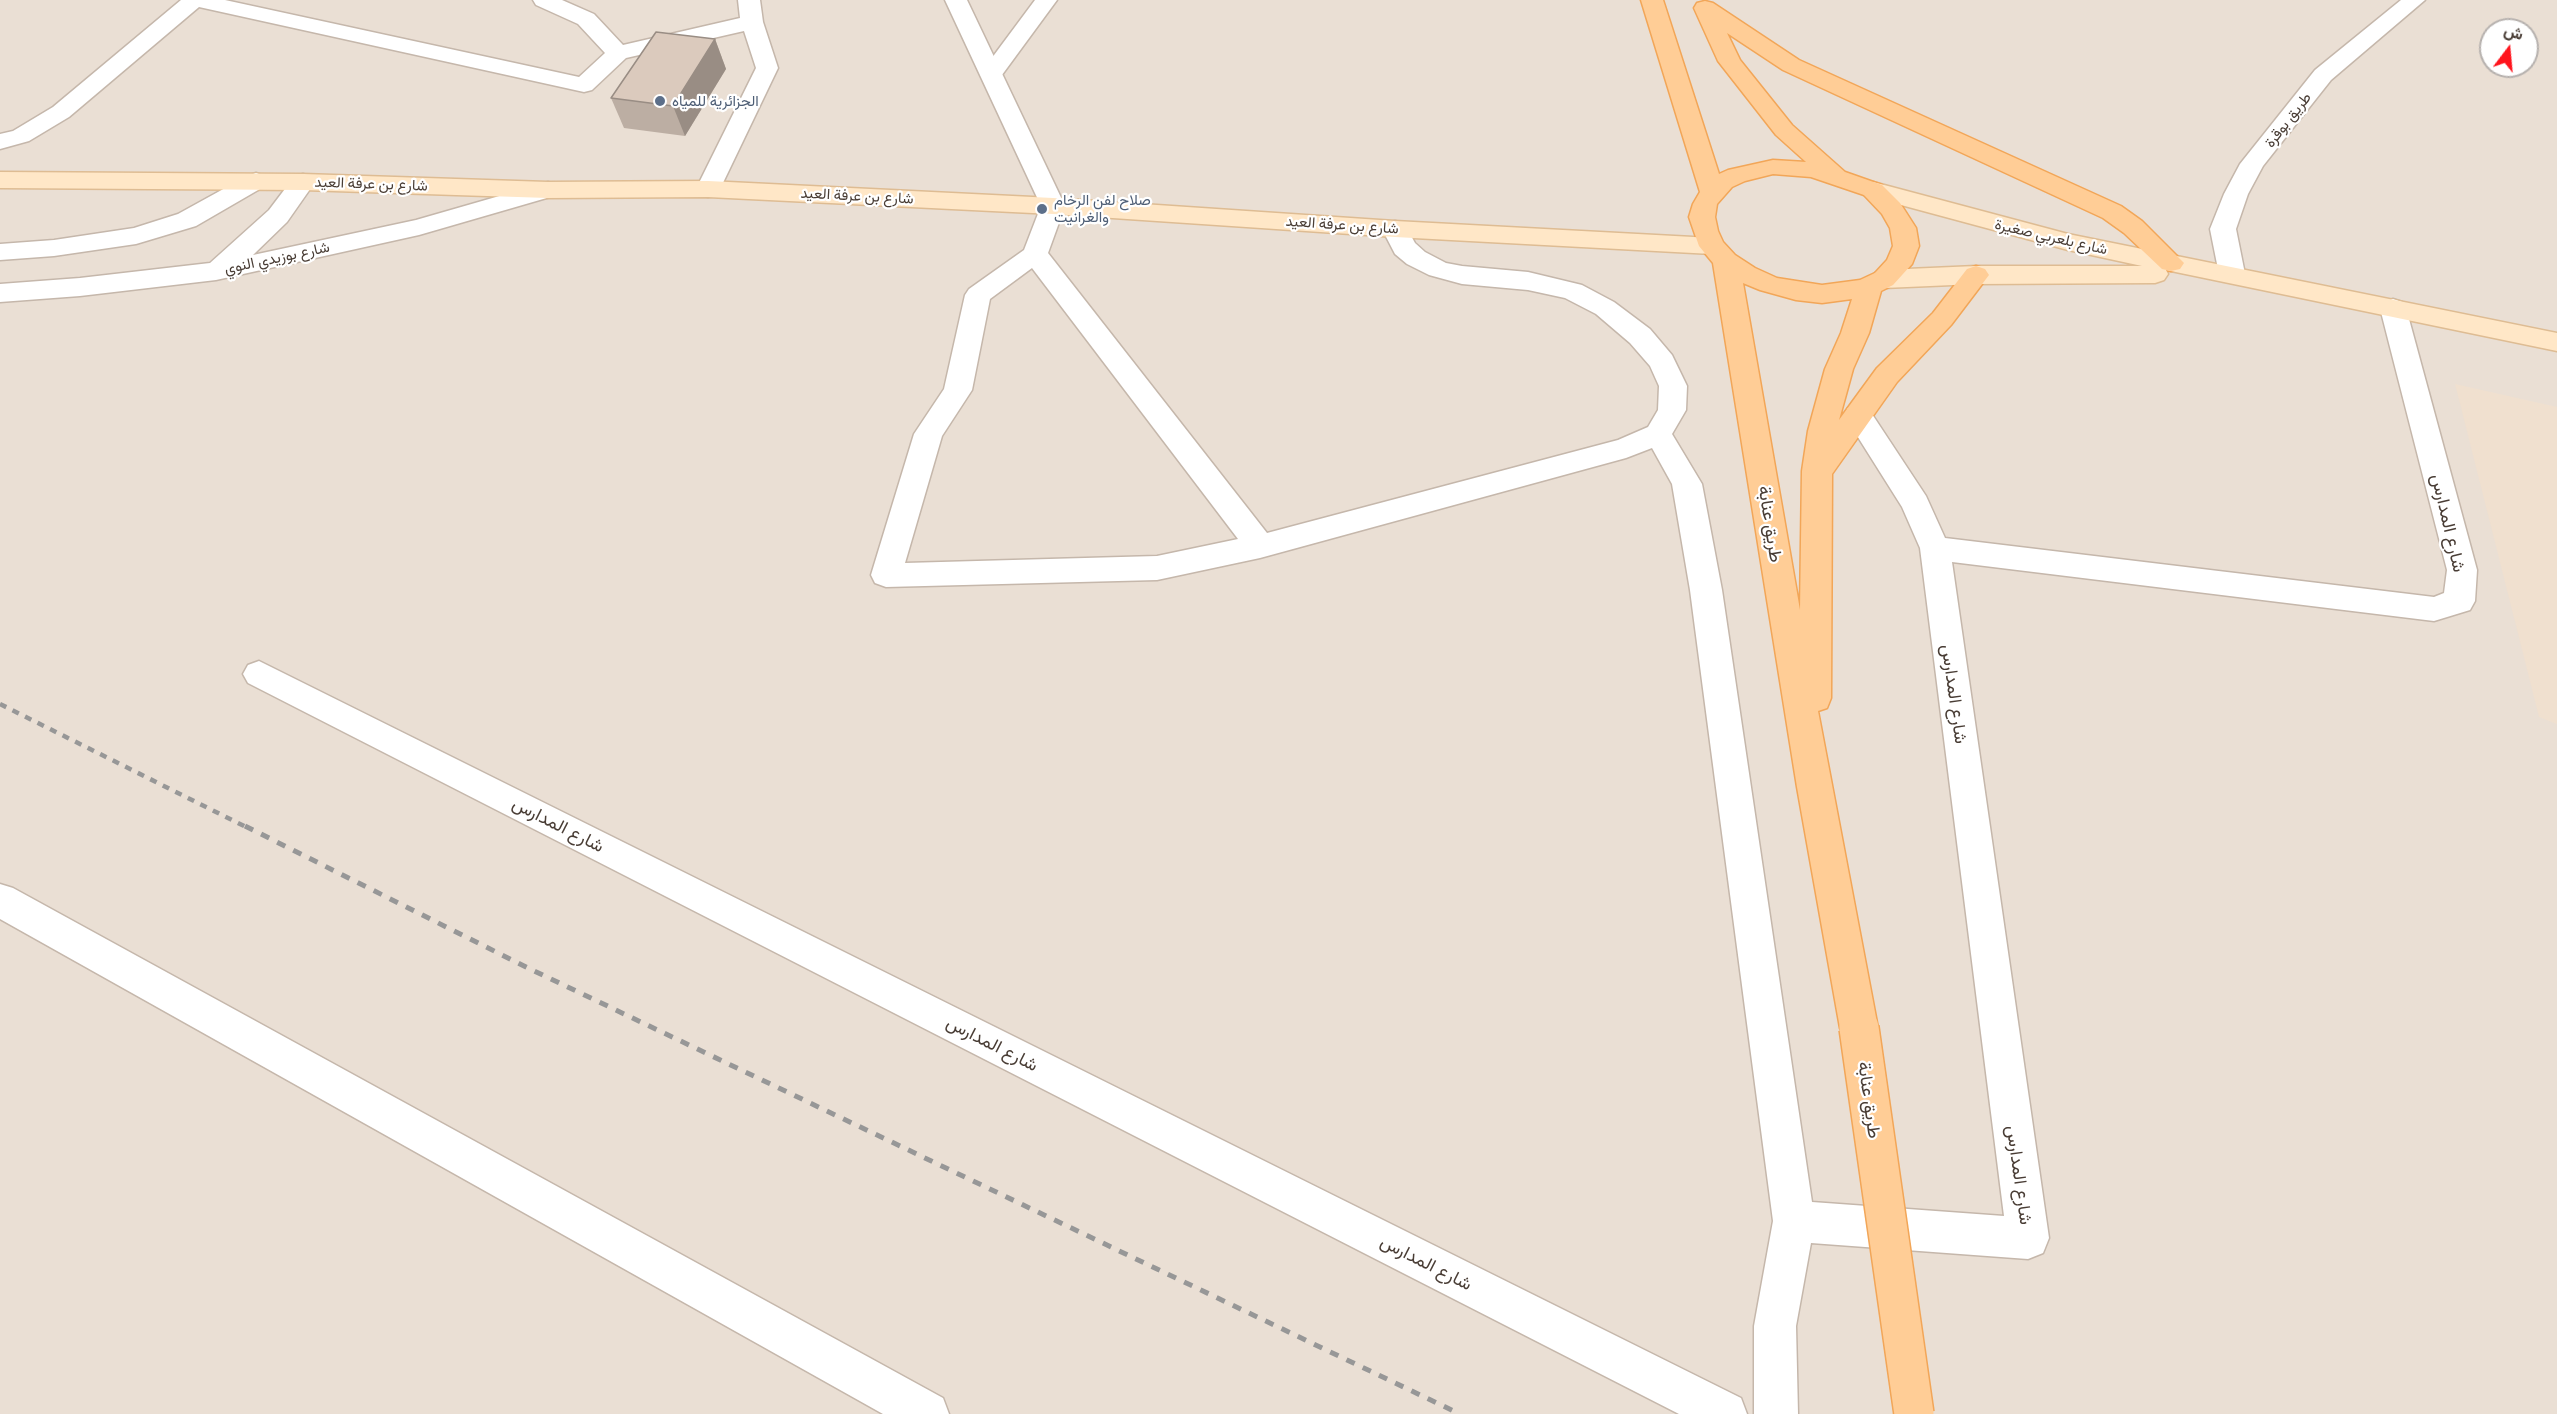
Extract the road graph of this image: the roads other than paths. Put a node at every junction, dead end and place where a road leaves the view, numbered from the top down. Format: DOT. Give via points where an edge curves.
graph roads {
  1 [pos="194,0"];
  2 [pos="544,0"];
  3 [pos="956,0"];
  4 [pos="1046,0"];
  5 [pos="1652,0"];
  6 [pos="2414,0"];
  7 [pos="1704,4"];
  8 [pos="750,11"];
  9 [pos="618,53"];
  10 [pos="991,74"];
  11 [pos="0,142"];
  12 [pos="1835,175"];
  13 [pos="0,180"];
  14 [pos="256,181"];
  15 [pos="303,182"];
  16 [pos="708,189"];
  17 [pos="548,190"];
  18 [pos="1873,190"];
  19 [pos="1712,192"];
  20 [pos="1053,206"];
  21 [pos="1395,229"];
  22 [pos="0,252"];
  23 [pos="1719,253"];
  24 [pos="1035,254"];
  25 [pos="2171,263"];
  26 [pos="216,271"];
  27 [pos="1976,274"];
  28 [pos="2232,274"];
  29 [pos="1877,283"];
  30 [pos="0,293"];
  31 [pos="2393,308"];
  32 [pos="2557,342"];
  33 [pos="1858,415"];
  34 [pos="1658,434"];
  35 [pos="1817,471"];
  36 [pos="1260,546"];
  37 [pos="1935,548"];
  38 [pos="259,674"];
  39 [pos="1814,787"];
  40 [pos="0,900"];
  41 [pos="1794,1221"];
  42 [pos="927,1414"];
  43 [pos="1725,1414"];
  44 [pos="1776,1414"];
  45 [pos="1914,1414"];
  1 -- 9 [label="street" via="584,85"];
  1 -- 11 [label="street" via="61,112 21,136"];
  2 -- 9 [label="street" via="586,19"];
  3 -- 10 [label="street"];
  4 -- 10 [label="street"];
  5 -- 19 [label="main road"];
  6 -- 28 [label="street, طريق بوقرة" via="2323,75 2252,164 2223,229"];
  7 -- 12 [label="main road" via="1728,61 1751,92 1784,130"];
  7 -- 25 [label="main road" via="1791,65 2112,212 2133,226"];
  8 -- 9 [label="street"];
  8 -- 16 [label="street" via="767,68"];
  10 -- 20 [label="street"];
  12 -- 18 [label="main road"];
  12 -- 19 [label="main road" via="1773,167 1737,175"];
  13 -- 14 [label="main road, شارع بن عرفة العيد"];
  14 -- 15 [label="main road, شارع بن عرفة العيد"];
  14 -- 22 [label="street" via="187,220 135,236"];
  15 -- 17 [label="main road, شارع بن عرفة العيد"];
  15 -- 26 [label="street" via="278,216"];
  16 -- 17 [label="main road, شارع بن عرفة العيد"];
  16 -- 20 [label="main road, شارع بن عرفة العيد"];
  17 -- 26 [label="street, شارع بوزيدي النوي" via="419,227"];
  18 -- 25 [label="main road, شارع بلعربي صغيرة" via="1968,217"];
  18 -- 29 [label="main road" via="1903,228 1906,246 1899,264"];
  19 -- 23 [label="main road" via="1702,217 1705,231"];
  20 -- 21 [label="main road, شارع بن عرفة العيد"];
  20 -- 24 [label="street"];
  21 -- 23 [label="main road, شارع بن عرفة العيد"];
  21 -- 34 [label="street" via="1404,248 1438,269 1573,291 1605,308 1640,336 1662,362 1673,386 1672,410"];
  23 -- 29 [label="main road" via="1746,274 1796,291 1847,292"];
  23 -- 39 [label="main road, طريق عنابة"];
  24 -- 36 [label="street"];
  24 -- 36 [label="street" via="978,295 958,390 928,434 886,575 1157,568"];
  25 -- 28 [label="main road, شارع بلعربي صغيرة"];
  26 -- 30 [label="street, شارع بوزيدي النوي"];
  27 -- 28 [label="main road, شارع بلعربي صغيرة"];
  27 -- 29 [label="main road, شارع بلعربي صغيرة"];
  27 -- 33 [label="main road" via="1942,319 1887,375"];
  28 -- 31 [label="main road, شارع بلعربي صغيرة"];
  29 -- 35 [label="main road, طريق عنابة" via="1839,369 1822,431"];
  31 -- 32 [label="main road, شارع بلعربي صغيرة"];
  31 -- 37 [label="street, شارع المدارس" via="2462,570 2459,601 2434,609"];
  33 -- 35 [label="main road"];
  33 -- 37 [label="street" via="1915,504"];
  34 -- 36 [label="street" via="1626,448"];
  34 -- 41 [label="street" via="1687,484 1706,590"];
  35 -- 39 [label="main road, طريق عنابة"];
  37 -- 41 [label="street, شارع المدارس" via="2028,1239"];
  38 -- 43 [label="street, شارع المدارس"];
  39 -- 45 [label="main road, طريق عنابة, bridge" via="1859,1028"];
  40 -- 42 [label="street"];
  41 -- 44 [label="street" via="1775,1326"];
}
